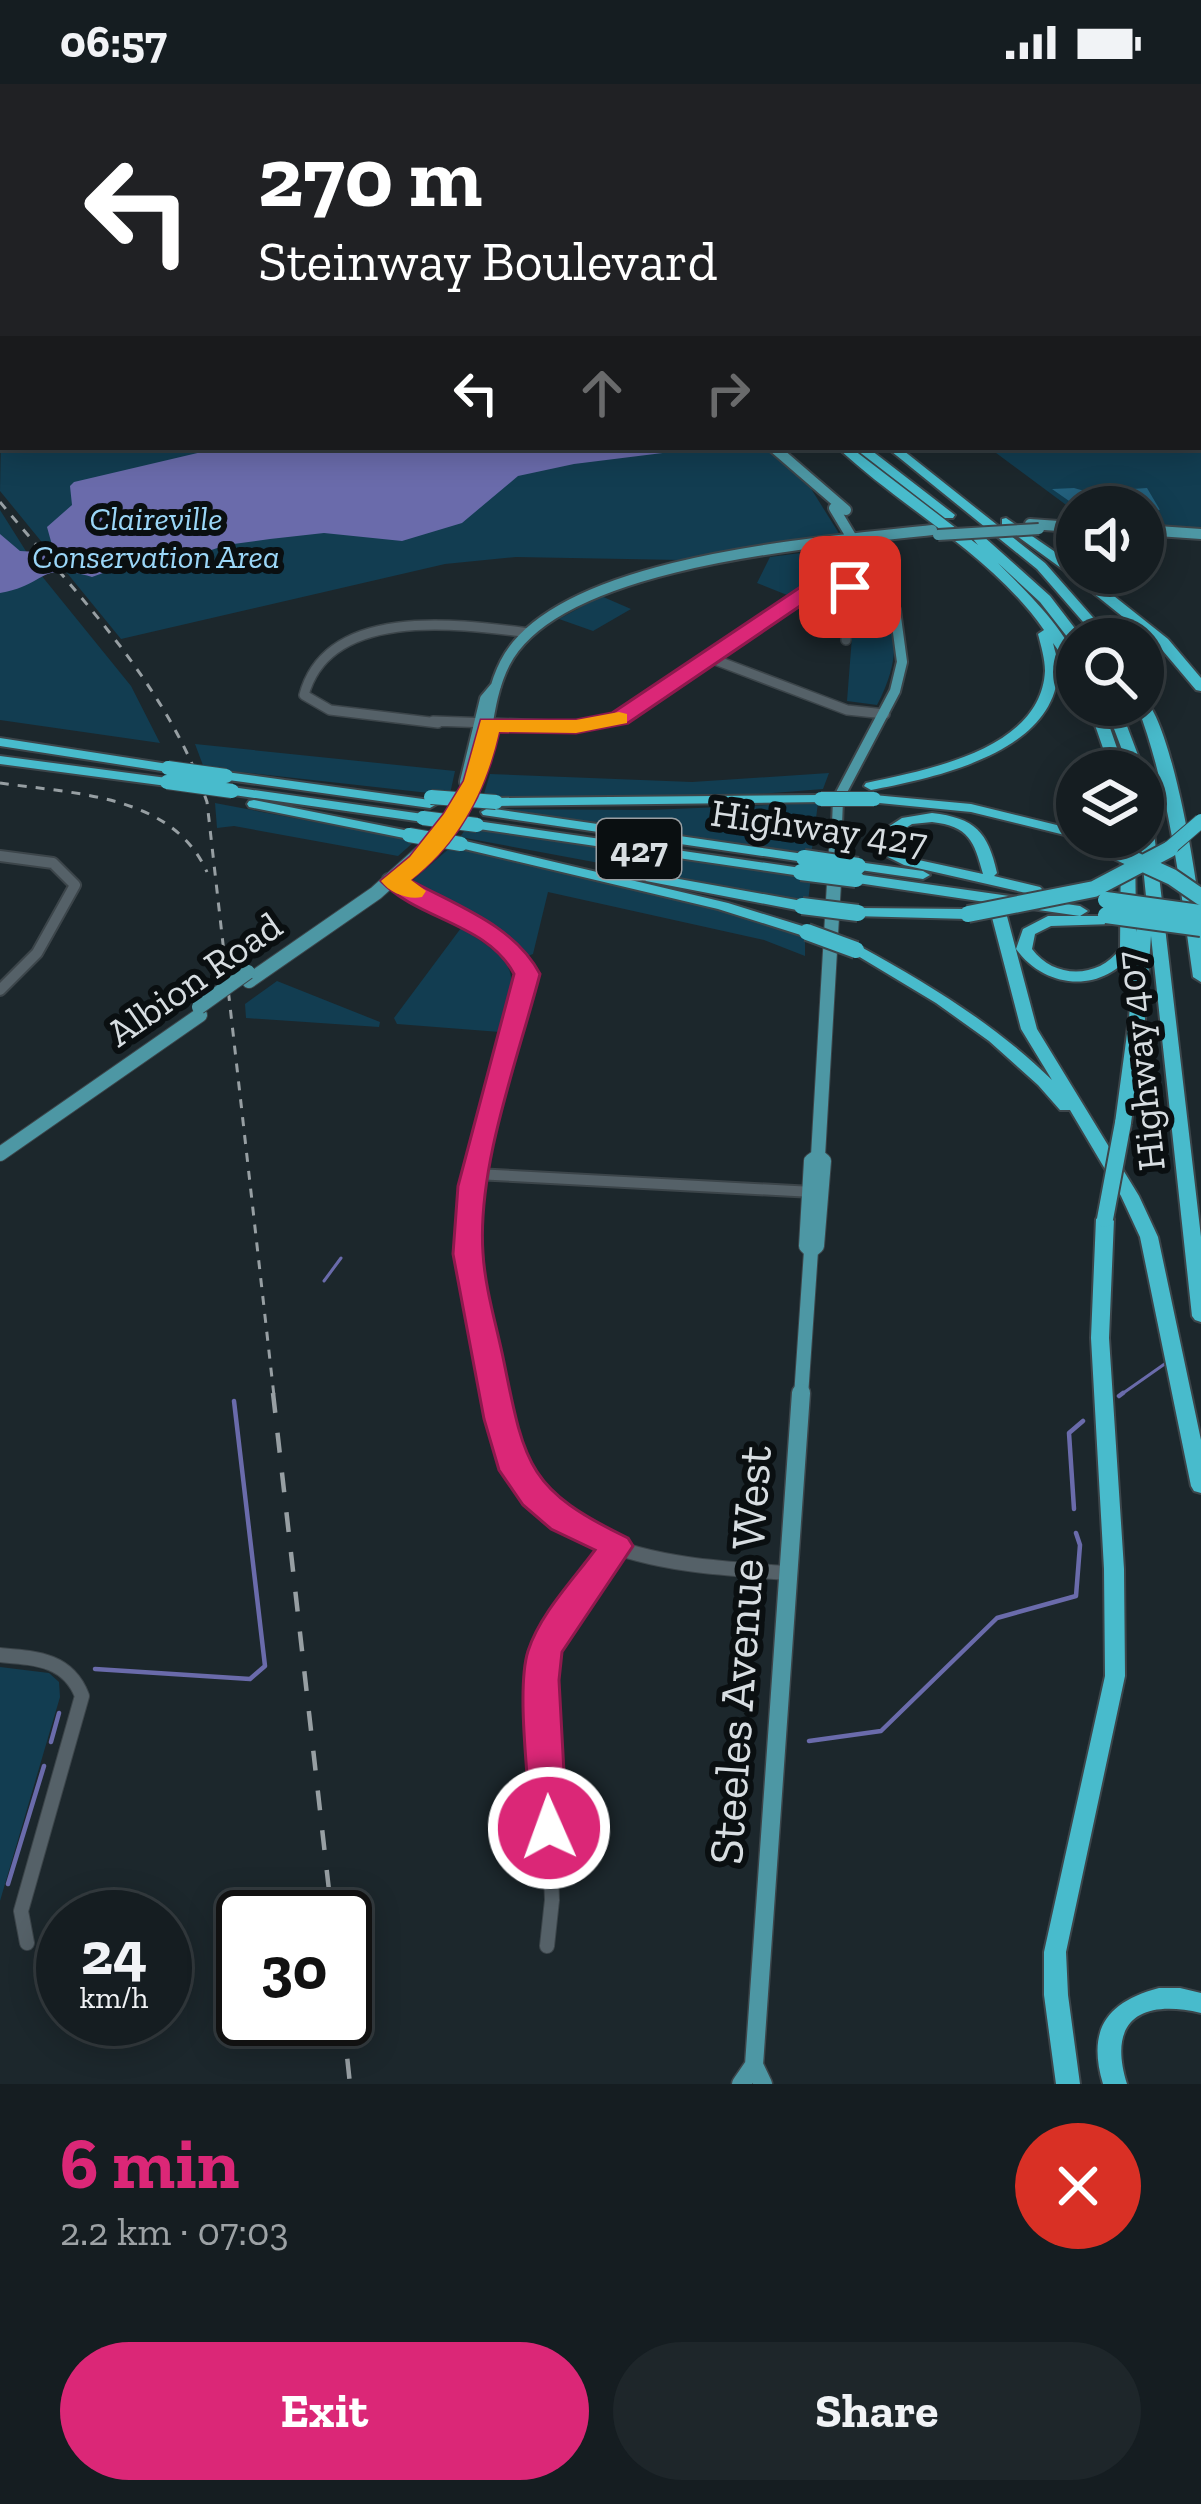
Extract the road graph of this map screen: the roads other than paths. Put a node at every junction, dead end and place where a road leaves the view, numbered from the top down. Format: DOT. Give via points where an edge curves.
graph roads {
  1 [pos="776,450"];
  2 [pos="847,450"];
  3 [pos="863,450"];
  4 [pos="896,450"];
  5 [pos="929,473"];
  6 [pos="1056,527"];
  7 [pos="1164,531"];
  8 [pos="1201,534"];
  9 [pos="861,542"];
  10 [pos="1056,558"];
  11 [pos="1103,594"];
  12 [pos="1029,601"];
  13 [pos="1057,618"];
  14 [pos="1087,618"];
  15 [pos="530,633"];
  16 [pos="1056,638"];
  17 [pos="846,640"];
  18 [pos="710,658"];
  19 [pos="1201,687"];
  20 [pos="885,714"];
  21 [pos="485,722"];
  22 [pos="1153,726"];
  23 [pos="0,742"];
  24 [pos="0,760"];
  25 [pos="168,780"];
  26 [pos="229,788"];
  27 [pos="872,793"];
  28 [pos="428,806"];
  29 [pos="487,813"];
  30 [pos="1201,821"];
  31 [pos="1056,828"];
  32 [pos="461,844"];
  33 [pos="0,856"];
  34 [pos="1128,858"];
  35 [pos="1131,858"];
  36 [pos="1148,858"];
  37 [pos="1150,858"];
  38 [pos="857,873"];
  39 [pos="990,873"];
  40 [pos="389,879"];
  41 [pos="1035,890"];
  42 [pos="1201,897"];
  43 [pos="997,906"];
  44 [pos="1106,912"];
  45 [pos="1201,914"];
  46 [pos="1201,928"];
  47 [pos="1201,977"];
  48 [pos="0,990"];
  49 [pos="200,1011"];
  50 [pos="1096,1137"];
  51 [pos="0,1144"];
  52 [pos="0,1154"];
  53 [pos="475,1174"];
  54 [pos="815,1192"];
  55 [pos="1201,1316"];
  56 [pos="1201,1486"];
  57 [pos="616,1546"];
  58 [pos="787,1573"];
  59 [pos="0,1655"];
  60 [pos="27,1943"];
  61 [pos="547,1946"];
  62 [pos="1201,2003"];
  63 [pos="758,2075"];
  64 [pos="741,2084"];
  65 [pos="1068,2084"];
  66 [pos="1114,2084"];
  1 -- 9 [label="main road, Steeles Avenue West" via="839,505"];
  2 -- 12 [label="highway" via="963,538"];
  3 -- 13 [label="highway" via="1002,556"];
  4 -- 5 [label="highway"];
  5 -- 10 [label="highway"];
  5 -- 14 [label="highway" via="1041,566"];
  6 -- 9 [label="main road, Albion Road, bridge"];
  7 -- 8 [label="main road"];
  9 -- 15 [label="main road, Albion Road" via="637,577 570,604"];
  9 -- 20 [label="main road, Steeles Avenue West" via="898,611 899,682"];
  11 -- 19 [label="highway" via="1163,642"];
  12 -- 16 [label="highway"];
  12 -- 27 [label="highway" via="1053,656 1046,702 997,746"];
  15 -- 21 [label="main road, Albion Road" via="506,659"];
  15 -- 21 [label="street" via="392,624 323,656 304,692 330,710"];
  17 -- 18 [label="street" via="851,579 841,574"];
  18 -- 20 [label="street" via="847,710"];
  18 -- 21 [label="street" via="620,718 586,726"];
  20 -- 54 [label="main road, Steeles Avenue West" via="838,820 818,1156 824,1161"];
  21 -- 40 [label="main road, Albion Road" via="476,781 455,816 419,862"];
  22 -- 47 [label="highway, Highway 407" via="1174,797"];
  23 -- 25 [label="highway, Highway 427 / 427"];
  24 -- 25 [label="highway"];
  25 -- 26 [label="highway, bridge"];
  25 -- 26 [label="highway, Highway 427 / 427, bridge"];
  26 -- 28 [label="highway, Highway 427 / 427"];
  26 -- 28 [label="highway, Highway 427 / 427" via="353,793"];
  26 -- 32 [label="highway, bridge"];
  27 -- 29 [label="highway, bridge"];
  27 -- 31 [label="highway"];
  28 -- 29 [label="highway, Highway 427 / 427, bridge"];
  28 -- 29 [label="highway, bridge"];
  29 -- 38 [label="highway, Highway 427 / 427, bridge"];
  30 -- 32 [label="highway, bridge" via="1159,858 1106,885 968,914 802,906"];
  32 -- 50 [label="highway, bridge" via="723,906 856,950 1006,1043"];
  33 -- 48 [label="street" via="49,860 75,885 37,952"];
  34 -- 44 [label="highway" via="1128,949 1121,962 1108,972 1062,974 1024,949 1028,932 1048,921"];
  35 -- 42 [label="highway, bridge"];
  36 -- 65 [label="highway, bridge" via="1137,1019 1105,1219 1100,1338 1115,1676 1055,1952"];
  37 -- 55 [label="highway, Highway 407"];
  38 -- 41 [label="highway, Highway 427 / 427"];
  38 -- 44 [label="highway, Highway 427 / 427"];
  39 -- 41 [label="highway" via="983,846 964,826 908,819 886,834 893,854 909,862"];
  40 -- 49 [label="main road, Albion Road, bridge"];
  40 -- 53 [label="street" via="484,929 525,968"];
  41 -- 44 [label="highway, Highway 427 / 427"];
  43 -- 50 [label="highway" via="1029,1029"];
  44 -- 45 [label="highway, Highway 427 / 427, bridge"];
  44 -- 46 [label="highway, bridge"];
  49 -- 51 [label="main road, Albion Road"];
  49 -- 52 [label="main road, Albion Road"];
  50 -- 56 [label="highway" via="1148,1237"];
  53 -- 54 [label="street"];
  53 -- 57 [label="street" via="468,1254 508,1452 547,1508"];
  54 -- 58 [label="main road, Steeles Avenue West"];
  57 -- 58 [label="street" via="678,1562"];
  57 -- 61 [label="street" via="545,1652"];
  58 -- 63 [label="main road, Steeles Avenue West"];
  59 -- 60 [label="street" via="59,1664 82,1696 21,1911"];
  62 -- 66 [label="highway" via="1148,1999 1121,2015 1108,2037"];
  63 -- 64 [label="main road, Steeles Avenue West"];
}
